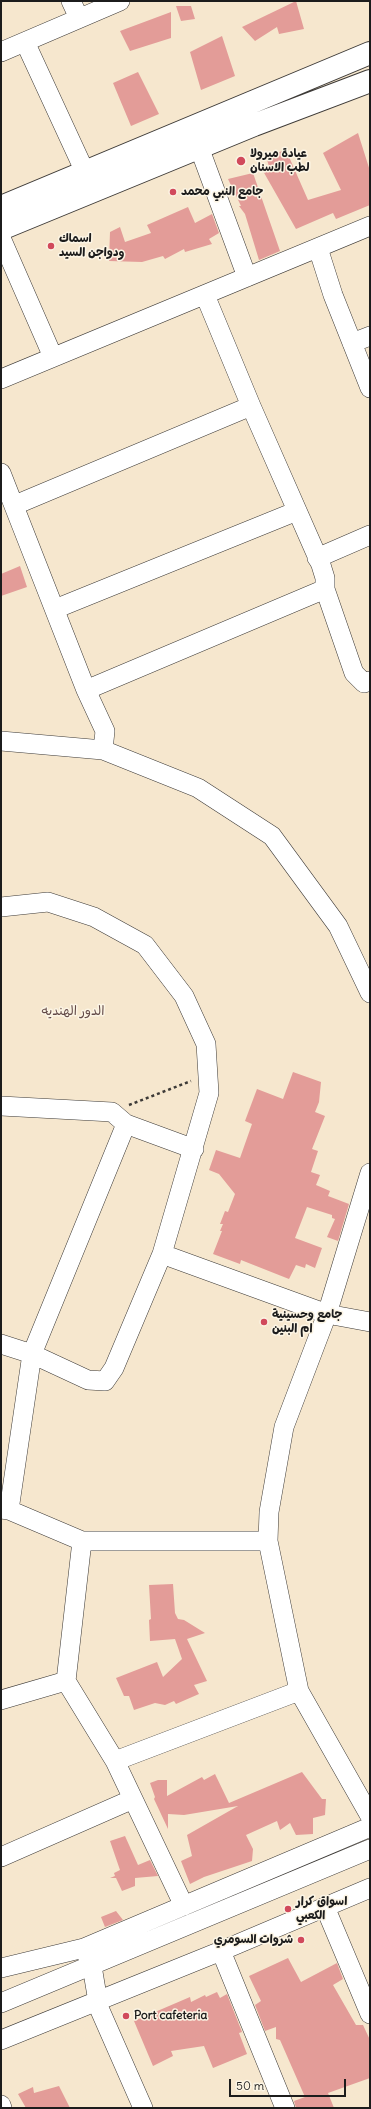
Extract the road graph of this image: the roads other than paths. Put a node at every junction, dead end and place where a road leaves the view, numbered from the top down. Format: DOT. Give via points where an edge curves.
graph roads {
  1 [pos="71,1"];
  2 [pos="120,1"];
  3 [pos="79,18"];
  4 [pos="25,42"];
  5 [pos="1,52"];
  6 [pos="370,53"];
  7 [pos="370,81"];
  8 [pos="225,114"];
  9 [pos="230,134"];
  10 [pos="199,148"];
  11 [pos="85,172"];
  12 [pos="1,207"];
  13 [pos="370,226"];
  14 [pos="1,229"];
  15 [pos="1,238"];
  16 [pos="318,248"];
  17 [pos="247,277"];
  18 [pos="205,295"];
  19 [pos="370,336"];
  20 [pos="352,343"];
  21 [pos="53,358"];
  22 [pos="1,379"];
  23 [pos="370,388"];
  24 [pos="251,406"];
  25 [pos="1,473"];
  26 [pos="15,504"];
  27 [pos="297,511"];
  28 [pos="370,535"];
  29 [pos="318,558"];
  30 [pos="325,589"];
  31 [pos="55,609"];
  32 [pos="370,682"];
  33 [pos="86,690"];
  34 [pos="1,741"];
  35 [pos="103,750"];
  36 [pos="1,907"];
  37 [pos="370,993"];
  38 [pos="1,1106"];
  39 [pos="119,1118"];
  40 [pos="194,1148"];
  41 [pos="370,1173"];
  42 [pos="162,1254"];
  43 [pos="326,1314"];
  44 [pos="370,1322"];
  45 [pos="1,1344"];
  46 [pos="32,1354"];
  47 [pos="5,1509"];
  48 [pos="82,1541"];
  49 [pos="268,1541"];
  50 [pos="66,1681"];
  51 [pos="299,1691"];
  52 [pos="1,1700"];
  53 [pos="115,1761"];
  54 [pos="133,1799"];
  55 [pos="370,1816"];
  56 [pos="370,1827"];
  57 [pos="370,1849"];
  58 [pos="1,1857"];
  59 [pos="370,1888"];
  60 [pos="184,1906"];
  61 [pos="325,1907"];
  62 [pos="84,1948"];
  63 [pos="221,1951"];
  64 [pos="92,1966"];
  65 [pos="1,1968"];
  66 [pos="97,2000"];
  67 [pos="1,2003"];
  68 [pos="370,2014"];
  69 [pos="1,2040"];
  70 [pos="1,2104"];
  71 [pos="2,2108"];
  72 [pos="143,2108"];
  73 [pos="284,2108"];
  1 -- 3 [label="street"];
  2 -- 3 [label="street"];
  3 -- 4 [label="street"];
  4 -- 5 [label="street"];
  4 -- 11 [label="street"];
  6 -- 8 [label="main road"];
  7 -- 9 [label="main road"];
  8 -- 9 [label="main road" via="230,117 232,123"];
  8 -- 11 [label="main road"];
  9 -- 10 [label="main road"];
  10 -- 14 [label="main road"];
  10 -- 17 [label="street"];
  11 -- 12 [label="main road"];
  13 -- 16 [label="street"];
  15 -- 21 [label="street"];
  16 -- 17 [label="street"];
  16 -- 20 [label="street"];
  17 -- 18 [label="street"];
  18 -- 21 [label="street"];
  18 -- 24 [label="street"];
  19 -- 20 [label="street"];
  20 -- 23 [label="street"];
  21 -- 22 [label="street"];
  24 -- 26 [label="street"];
  24 -- 27 [label="street"];
  25 -- 26 [label="street"];
  26 -- 31 [label="street"];
  27 -- 29 [label="street"];
  27 -- 31 [label="street"];
  28 -- 29 [label="street"];
  29 -- 30 [label="street" via="325,578"];
  30 -- 32 [label="street" via="354,673 364,683"];
  30 -- 33 [label="street"];
  31 -- 33 [label="street"];
  33 -- 35 [label="street" via="105,731"];
  34 -- 35 [label="street"];
  35 -- 37 [label="street" via="198,788 272,836 338,926"];
  36 -- 40 [label="street" via="48,902 94,917 145,945 184,996 206,1044 209,1093"];
  38 -- 39 [label="street"];
  39 -- 40 [label="street"];
  39 -- 46 [label="street"];
  40 -- 42 [label="street"];
  41 -- 43 [label="street"];
  42 -- 43 [label="street"];
  42 -- 46 [label="street" via="114,1368 105,1381 88,1380"];
  43 -- 44 [label="street"];
  43 -- 49 [label="street" via="284,1427 269,1512"];
  45 -- 46 [label="street"];
  46 -- 47 [label="street"];
  47 -- 48 [label="street"];
  48 -- 49 [label="street"];
  48 -- 50 [label="street"];
  49 -- 51 [label="street"];
  50 -- 52 [label="street"];
  50 -- 53 [label="street"];
  51 -- 53 [label="street"];
  51 -- 55 [label="street"];
  53 -- 54 [label="street"];
  54 -- 58 [label="street"];
  54 -- 60 [label="street"];
  56 -- 60 [label="street"];
  57 -- 64 [label="street"];
  59 -- 61 [label="street"];
  60 -- 62 [label="street"];
  61 -- 63 [label="street"];
  61 -- 68 [label="street"];
  62 -- 64 [label="street"];
  62 -- 65 [label="street"];
  63 -- 66 [label="street"];
  63 -- 73 [label="street"];
  64 -- 66 [label="street"];
  64 -- 67 [label="street"];
  66 -- 69 [label="street"];
  66 -- 72 [label="street"];
  70 -- 71 [label="street"];
}
